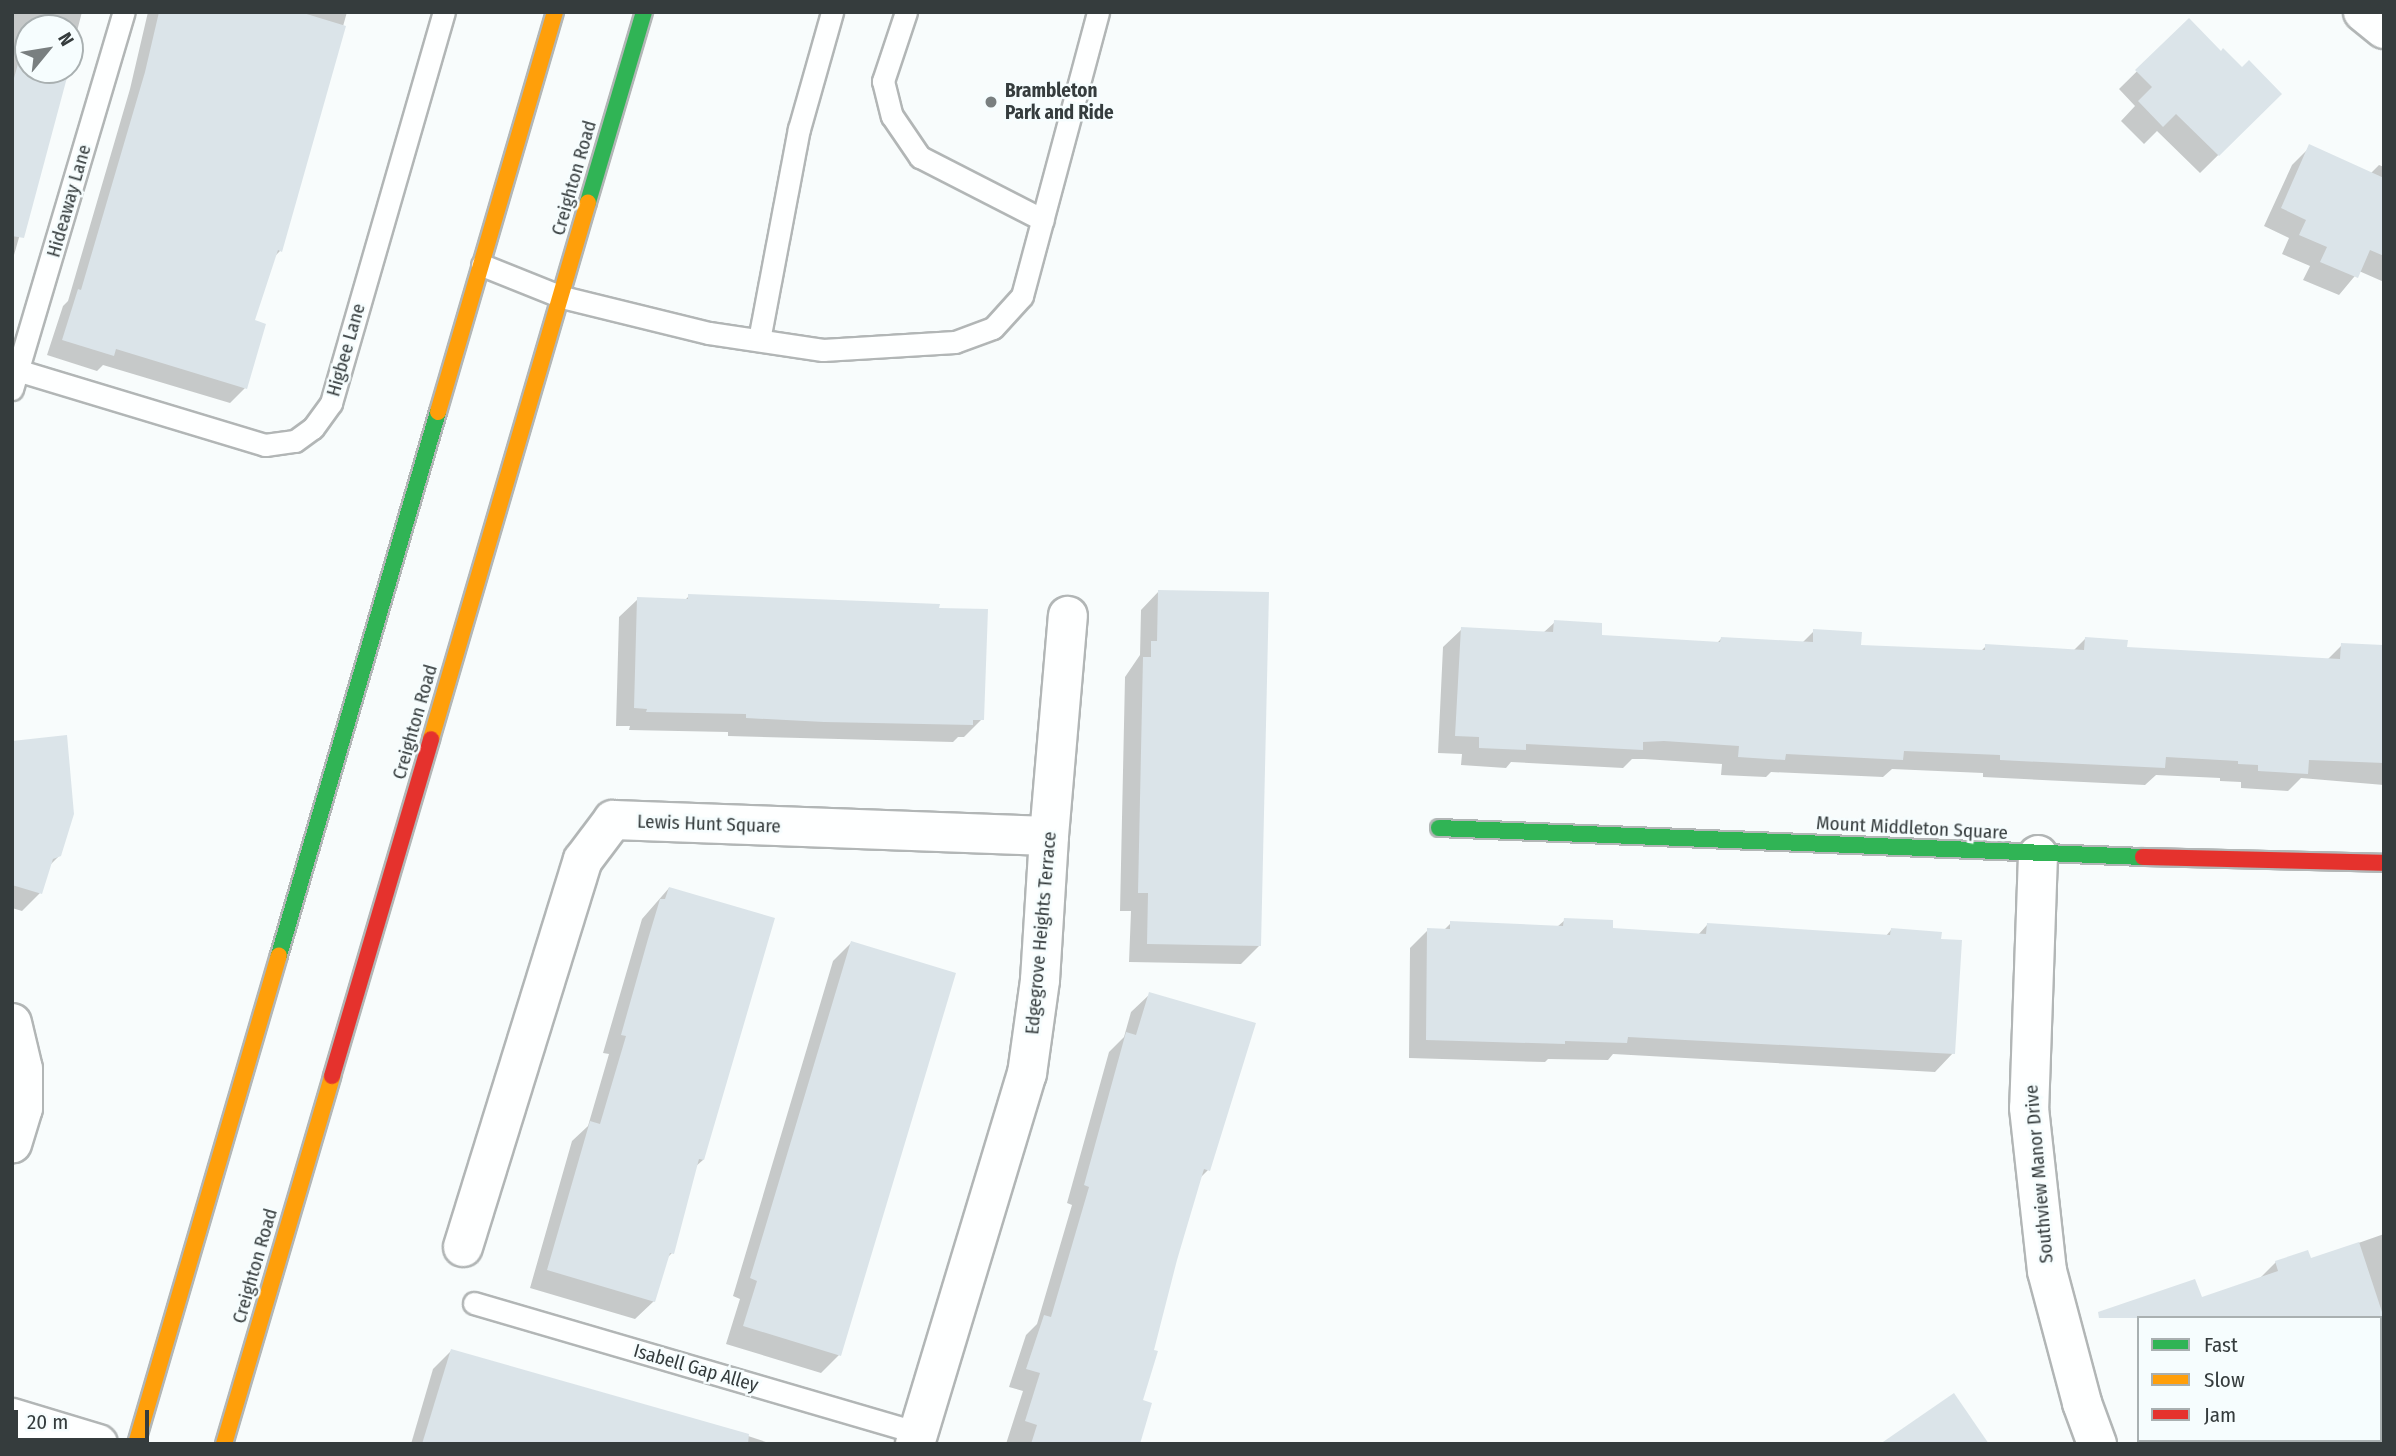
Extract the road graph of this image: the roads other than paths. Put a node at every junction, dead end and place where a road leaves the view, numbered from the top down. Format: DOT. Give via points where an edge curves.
graph roads {
  1 [pos="124,12"];
  2 [pos="444,12"];
  3 [pos="555,12"];
  4 [pos="644,12"];
  5 [pos="832,12"];
  6 [pos="906,12"];
  7 [pos="1098,12"];
  8 [pos="2363,12"];
  9 [pos="2384,29"];
  10 [pos="1043,220"];
  11 [pos="482,265"];
  12 [pos="562,297"];
  13 [pos="759,340"];
  14 [pos="16,380"];
  15 [pos="1068,616"];
  16 [pos="1439,828"];
  17 [pos="1049,836"];
  18 [pos="2038,855"];
  19 [pos="2384,863"];
  20 [pos="12,1023"];
  21 [pos="12,1143"];
  22 [pos="463,1247"];
  23 [pos="474,1303"];
  24 [pos="12,1418"];
  25 [pos="917,1438"];
  26 [pos="98,1444"];
  27 [pos="136,1444"];
  28 [pos="224,1444"];
  29 [pos="2097,1444"];
  1 -- 14 [label="lane, Hideaway Lane"];
  2 -- 14 [label="lane, Higbee Lane" via="331,403 313,428 295,441 265,445"];
  3 -- 11 [label="street"];
  4 -- 12 [label="street, Creighton Road"];
  5 -- 13 [label="lane" via="799,130"];
  6 -- 10 [label="lane" via="883,81 892,116 920,157"];
  7 -- 10 [label="lane"];
  8 -- 9 [label="street"];
  10 -- 13 [label="lane" via="1022,296 993,328 955,342 823,350"];
  11 -- 12 [label="lane"];
  11 -- 27 [label="street"];
  12 -- 13 [label="lane" via="709,333"];
  12 -- 28 [label="street, Creighton Road"];
  15 -- 17 [label="street, Edgegrove Heights Terrace"];
  16 -- 18 [label="street, Mount Middleton Square"];
  17 -- 22 [label="street, Lewis Hunt Square" via="613,820 583,860"];
  17 -- 25 [label="street, Edgegrove Heights Terrace" via="1041,980 1027,1074"];
  18 -- 19 [label="street, Mount Middleton Square"];
  18 -- 29 [label="street, Southview Manor Drive" via="2029,1108 2047,1271"];
  20 -- 21 [label="street" via="23,1069 23,1108"];
  23 -- 25 [label="lane, Isabell Gap Alley"];
  24 -- 26 [label="street"];
}
